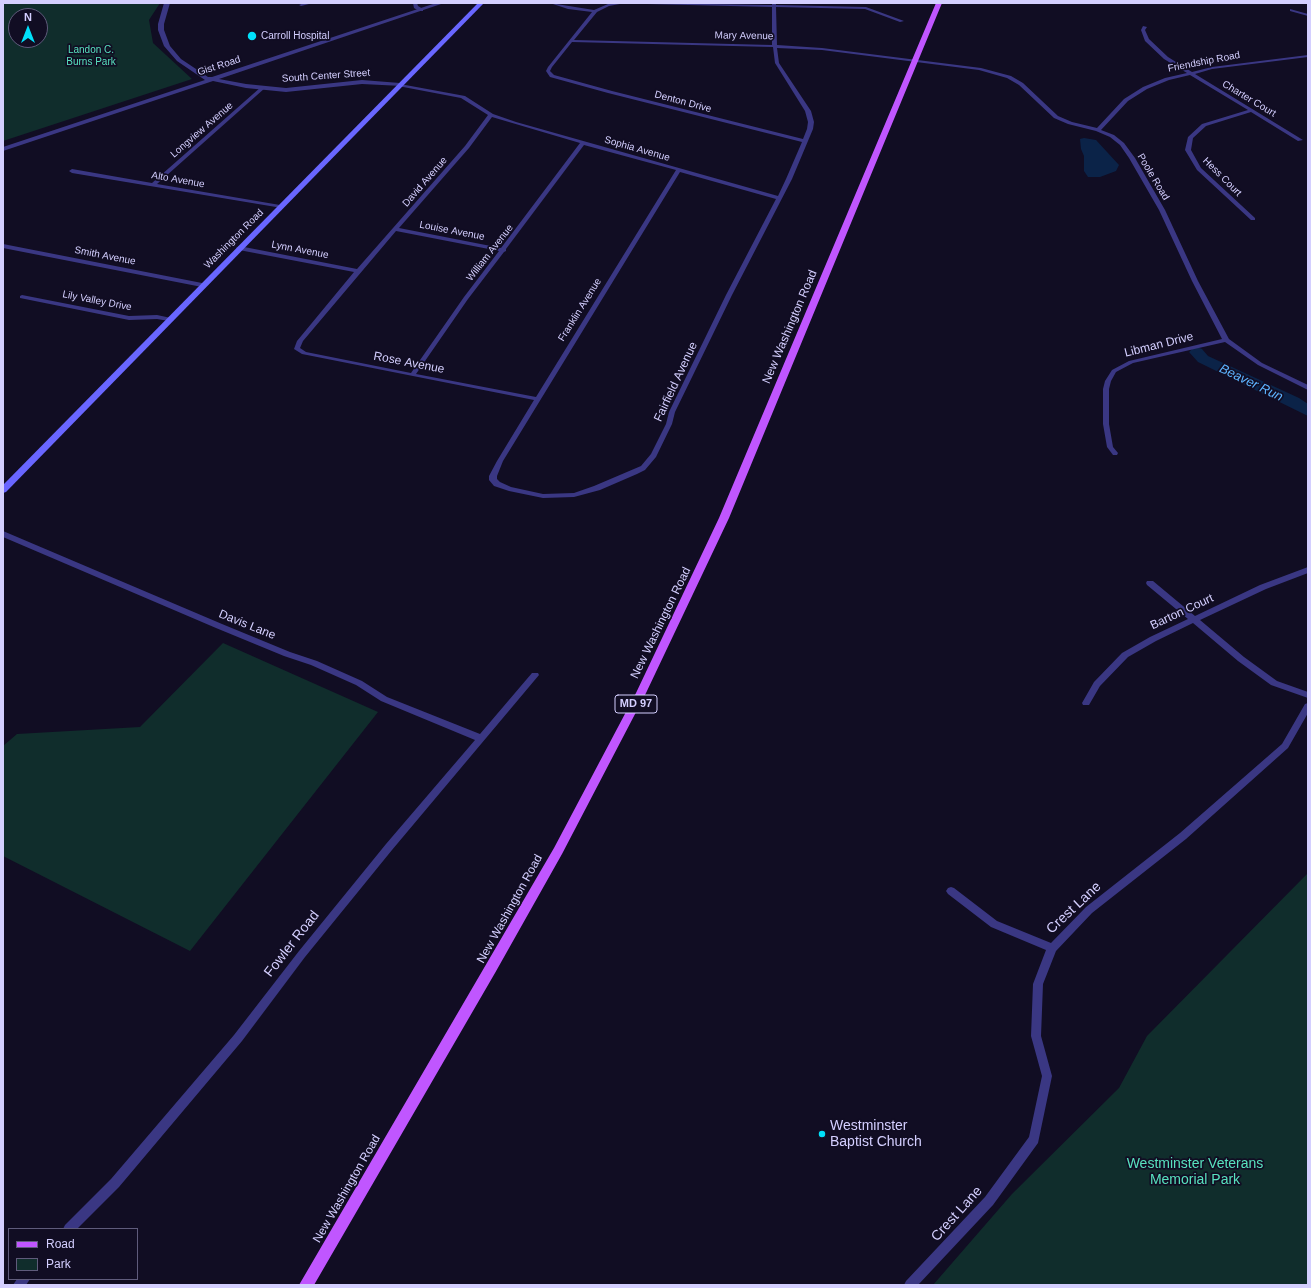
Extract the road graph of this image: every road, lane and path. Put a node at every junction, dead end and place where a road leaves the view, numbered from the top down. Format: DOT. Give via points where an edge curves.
graph roads {
  1 [pos="167,3"];
  2 [pos="311,3"];
  3 [pos="415,3"];
  4 [pos="441,3"];
  5 [pos="481,3"];
  6 [pos="552,3"];
  7 [pos="623,3"];
  8 [pos="647,3"];
  9 [pos="939,3"];
  10 [pos="774,4"];
  11 [pos="301,5"];
  12 [pos="867,5"];
  13 [pos="421,10"];
  14 [pos="1292,10"];
  15 [pos="595,11"];
  16 [pos="1308,15"];
  17 [pos="902,21"];
  18 [pos="1145,27"];
  19 [pos="572,41"];
  20 [pos="774,46"];
  21 [pos="1308,56"];
  22 [pos="915,61"];
  23 [pos="1188,73"];
  24 [pos="211,79"];
  25 [pos="400,85"];
  26 [pos="263,88"];
  27 [pos="1251,111"];
  28 [pos="491,115"];
  29 [pos="1098,130"];
  30 [pos="1300,140"];
  31 [pos="804,141"];
  32 [pos="583,143"];
  33 [pos="3,149"];
  34 [pos="72,171"];
  35 [pos="678,171"];
  36 [pos="152,185"];
  37 [pos="779,198"];
  38 [pos="280,207"];
  39 [pos="1253,220"];
  40 [pos="396,229"];
  41 [pos="3,246"];
  42 [pos="239,248"];
  43 [pos="504,250"];
  44 [pos="358,270"];
  45 [pos="202,285"];
  46 [pos="22,297"];
  47 [pos="169,320"];
  48 [pos="308,332"];
  49 [pos="1226,340"];
  50 [pos="413,374"];
  51 [pos="1308,388"];
  52 [pos="537,399"];
  53 [pos="1115,453"];
  54 [pos="500,461"];
  55 [pos="3,490"];
  56 [pos="3,534"];
  57 [pos="1308,570"];
  58 [pos="1150,583"];
  59 [pos="1194,619"];
  60 [pos="536,675"];
  61 [pos="1308,695"];
  62 [pos="1086,702"];
  63 [pos="1308,706"];
  64 [pos="480,738"];
  65 [pos="950,891"];
  66 [pos="1052,948"];
  67 [pos="70,1228"];
  68 [pos="306,1285"];
  69 [pos="910,1285"];
  1 -- 24 [label="street, South Center Street" via="161,24 166,46 179,60"];
  2 -- 11 [label="street"];
  3 -- 13 [label="street"];
  4 -- 13 [label="street, Gist Road"];
  5 -- 25 [label="main road, Washington Road"];
  6 -- 15 [label="street"];
  7 -- 15 [label="street" via="608,5"];
  8 -- 10 [label="street"];
  9 -- 22 [label="main road, New Washington Road / MD 97"];
  10 -- 12 [label="street"];
  10 -- 20 [label="street, Fairfield Avenue"];
  12 -- 17 [label="street"];
  13 -- 24 [label="street, Gist Road"];
  14 -- 16 [label="street"];
  15 -- 19 [label="street"];
  18 -- 23 [label="street, Charter Court" via="1144,35 1151,45"];
  19 -- 20 [label="street, Mary Avenue"];
  19 -- 31 [label="street, Denton Drive" via="548,71 558,78"];
  20 -- 22 [label="street, Mary Avenue" via="822,48"];
  20 -- 31 [label="street, Fairfield Avenue" via="780,69 803,101 810,116 810,129"];
  21 -- 23 [label="street, Friendship Road"];
  22 -- 29 [label="street, Poole Road" via="1002,74 1021,84 1060,119"];
  22 -- 68 [label="main road, New Washington Road / MD 97" via="724,518 641,693 558,851 492,968"];
  23 -- 27 [label="street, Charter Court"];
  23 -- 29 [label="street, Friendship Road" via="1154,83 1136,93"];
  24 -- 26 [label="street, South Center Street"];
  24 -- 33 [label="street, Gist Road"];
  25 -- 26 [label="street, South Center Street" via="362,82 301,90"];
  25 -- 28 [label="street" via="463,97"];
  25 -- 38 [label="main road, Washington Road"];
  26 -- 36 [label="street, Longview Avenue"];
  27 -- 30 [label="street, Charter Court"];
  27 -- 39 [label="street, Hess Court" via="1204,126 1191,137 1188,150 1199,169"];
  28 -- 32 [label="street, Sophia Avenue"];
  28 -- 40 [label="street, David Avenue" via="467,147"];
  29 -- 49 [label="street, Poole Road" via="1122,144 1132,158 1162,210"];
  31 -- 37 [label="street, Fairfield Avenue"];
  32 -- 35 [label="street, Sophia Avenue"];
  32 -- 43 [label="street, William Avenue"];
  34 -- 36 [label="street, Alto Avenue"];
  35 -- 37 [label="street, Sophia Avenue"];
  35 -- 52 [label="street, Franklin Avenue"];
  36 -- 38 [label="street, Alto Avenue"];
  37 -- 54 [label="street, Fairfield Avenue" via="672,412 661,441 643,468 597,488 553,497 509,489 497,484 493,476"];
  38 -- 42 [label="main road, Washington Road"];
  40 -- 43 [label="street, Louise Avenue"];
  40 -- 44 [label="street, David Avenue"];
  41 -- 45 [label="street, Smith Avenue"];
  42 -- 44 [label="street, Lynn Avenue"];
  42 -- 45 [label="main road, Washington Road"];
  43 -- 50 [label="street, William Avenue" via="466,298"];
  44 -- 48 [label="street, David Avenue"];
  45 -- 47 [label="main road, Washington Road"];
  46 -- 47 [label="street, Lily Valley Drive" via="129,318 157,317"];
  47 -- 55 [label="main road, Washington Road"];
  48 -- 50 [label="street, Rose Avenue" via="298,346 299,351"];
  49 -- 51 [label="street, Poole Road" via="1260,364"];
  49 -- 53 [label="street, Libman Drive" via="1131,362 1114,371 1106,389 1106,410 1110,447"];
  50 -- 52 [label="street, Rose Avenue"];
  52 -- 54 [label="street, Franklin Avenue"];
  56 -- 64 [label="street, Davis Lane" via="219,626 314,663 359,683 384,699"];
  57 -- 59 [label="street, Barton Court" via="1263,587"];
  58 -- 59 [label="street"];
  59 -- 61 [label="street" via="1274,683"];
  59 -- 62 [label="street, Barton Court" via="1153,638 1125,655 1097,684"];
  60 -- 64 [label="street, Fowler Road"];
  63 -- 66 [label="street, Crest Lane" via="1285,746 1183,836 1089,910"];
  64 -- 67 [label="street, Fowler Road" via="302,954 238,1038 115,1183"];
  65 -- 66 [label="street" via="994,924"];
  66 -- 69 [label="street, Crest Lane" via="1038,984 1036,1036 1047,1076 1034,1139 989,1201"];
}
